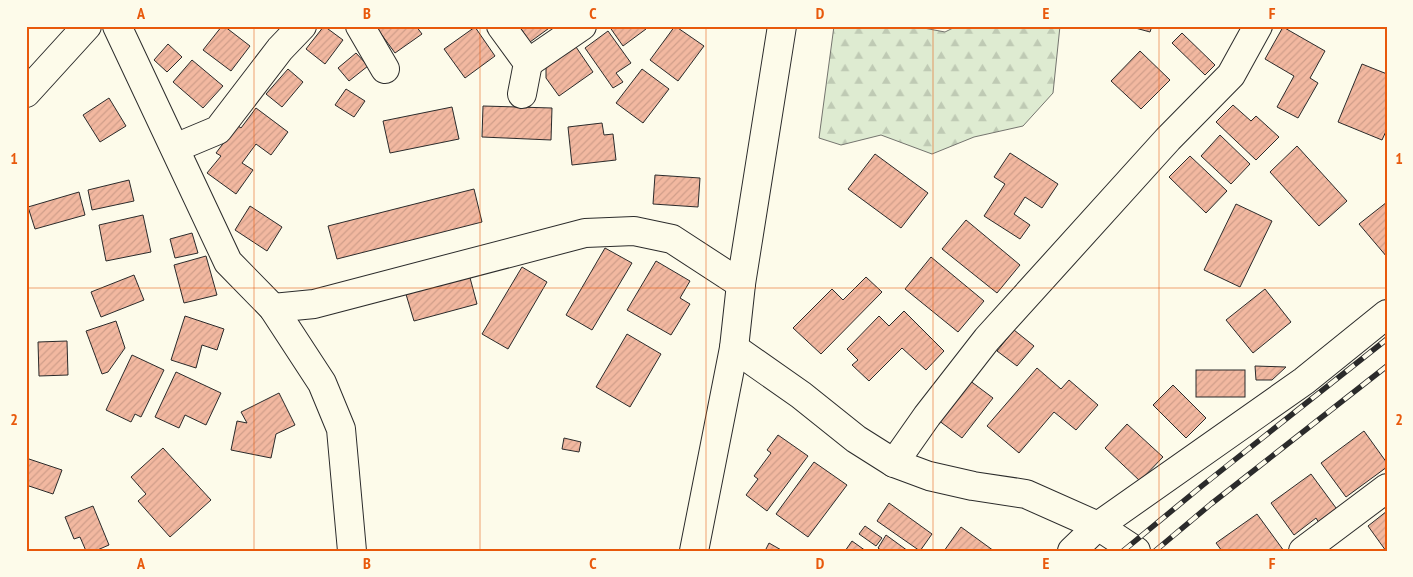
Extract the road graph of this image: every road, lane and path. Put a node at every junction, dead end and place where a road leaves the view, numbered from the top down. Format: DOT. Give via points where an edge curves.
graph roads {
  1 [pos="87,26"];
  2 [pos="117,26"];
  3 [pos="302,26"];
  4 [pos="360,26"];
  5 [pos="501,26"];
  6 [pos="582,26"];
  7 [pos="782,26"];
  8 [pos="1258,26"];
  9 [pos="528,62"];
  10 [pos="385,69"];
  11 [pos="26,93"];
  12 [pos="522,94"];
  13 [pos="175,148"];
  14 [pos="741,284"];
  15 [pos="273,308"];
  16 [pos="1387,314"];
  17 [pos="734,348"];
  18 [pos="894,463"];
  19 [pos="1387,488"];
  20 [pos="1098,526"];
  21 [pos="352,551"];
  22 [pos="694,551"];
  23 [pos="1072,551"];
  24 [pos="1136,551"];
  25 [pos="1303,551"];
  1 -- 11 [label="street"];
  2 -- 13 [label="street"];
  3 -- 13 [label="street" via="280,49 218,130"];
  4 -- 10 [label="street"];
  5 -- 9 [label="street"];
  6 -- 9 [label="street"];
  7 -- 14 [label="street"];
  8 -- 18 [label="street" via="1231,74 987,339"];
  9 -- 12 [label="street"];
  13 -- 15 [label="street" via="228,262"];
  14 -- 15 [label="street" via="672,239 634,231 585,233 314,304"];
  14 -- 17 [label="street"];
  15 -- 21 [label="street" via="322,384 341,429"];
  16 -- 20 [label="street" via="1304,381"];
  17 -- 18 [label="street" via="856,439"];
  17 -- 22 [label="street"];
  18 -- 20 [label="street" via="929,476 1026,494"];
  19 -- 25 [label="street"];
  20 -- 23 [label="street"];
  20 -- 24 [label="street"];
}
